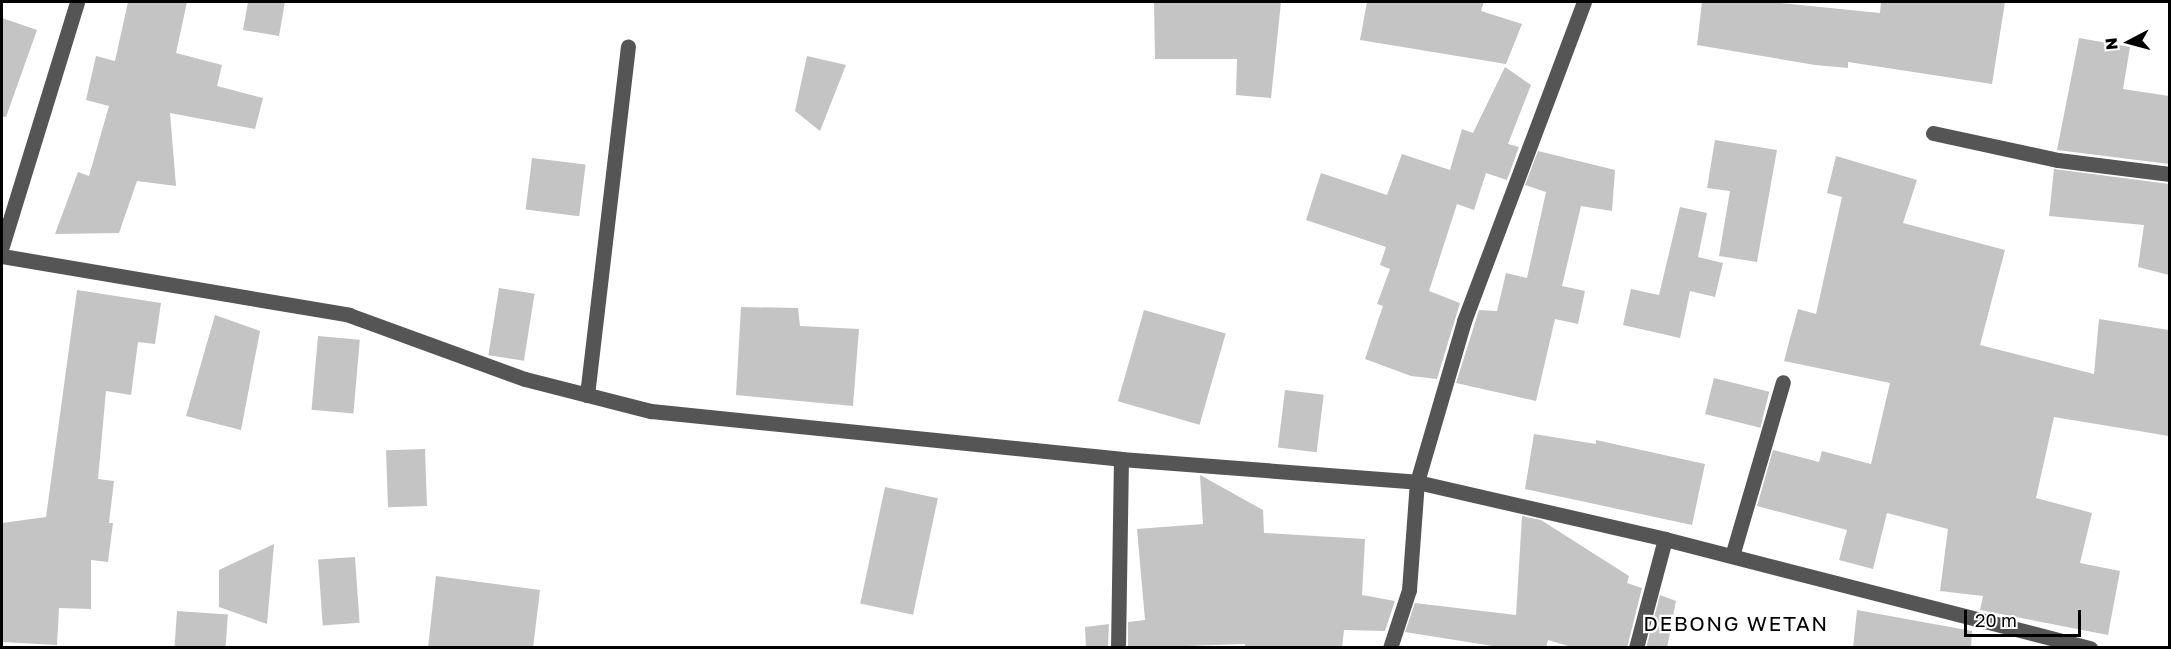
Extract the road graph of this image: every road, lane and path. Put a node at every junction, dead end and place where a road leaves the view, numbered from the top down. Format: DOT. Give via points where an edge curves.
graph roads {
  1 [pos="77,2"];
  2 [pos="1584,2"];
  3 [pos="627,46"];
  4 [pos="1933,134"];
  5 [pos="2169,174"];
  6 [pos="2,246"];
  7 [pos="2,256"];
  8 [pos="1783,382"];
  9 [pos="587,395"];
  10 [pos="1121,459"];
  11 [pos="1417,482"];
  12 [pos="1665,539"];
  13 [pos="1732,556"];
  14 [pos="1118,648"];
  15 [pos="1390,648"];
  16 [pos="1636,648"];
  17 [pos="2090,648"];
  1 -- 6 [label="street"];
  2 -- 11 [label="street" via="1464,321"];
  3 -- 9 [label="street"];
  4 -- 5 [label="street" via="2058,160"];
  7 -- 9 [label="street" via="349,315 525,379"];
  8 -- 13 [label="street"];
  9 -- 10 [label="street" via="651,411"];
  10 -- 11 [label="street"];
  10 -- 14 [label="street"];
  11 -- 12 [label="street"];
  11 -- 15 [label="street" via="1409,590"];
  12 -- 13 [label="street"];
  12 -- 16 [label="street"];
  13 -- 17 [label="street"];
}
